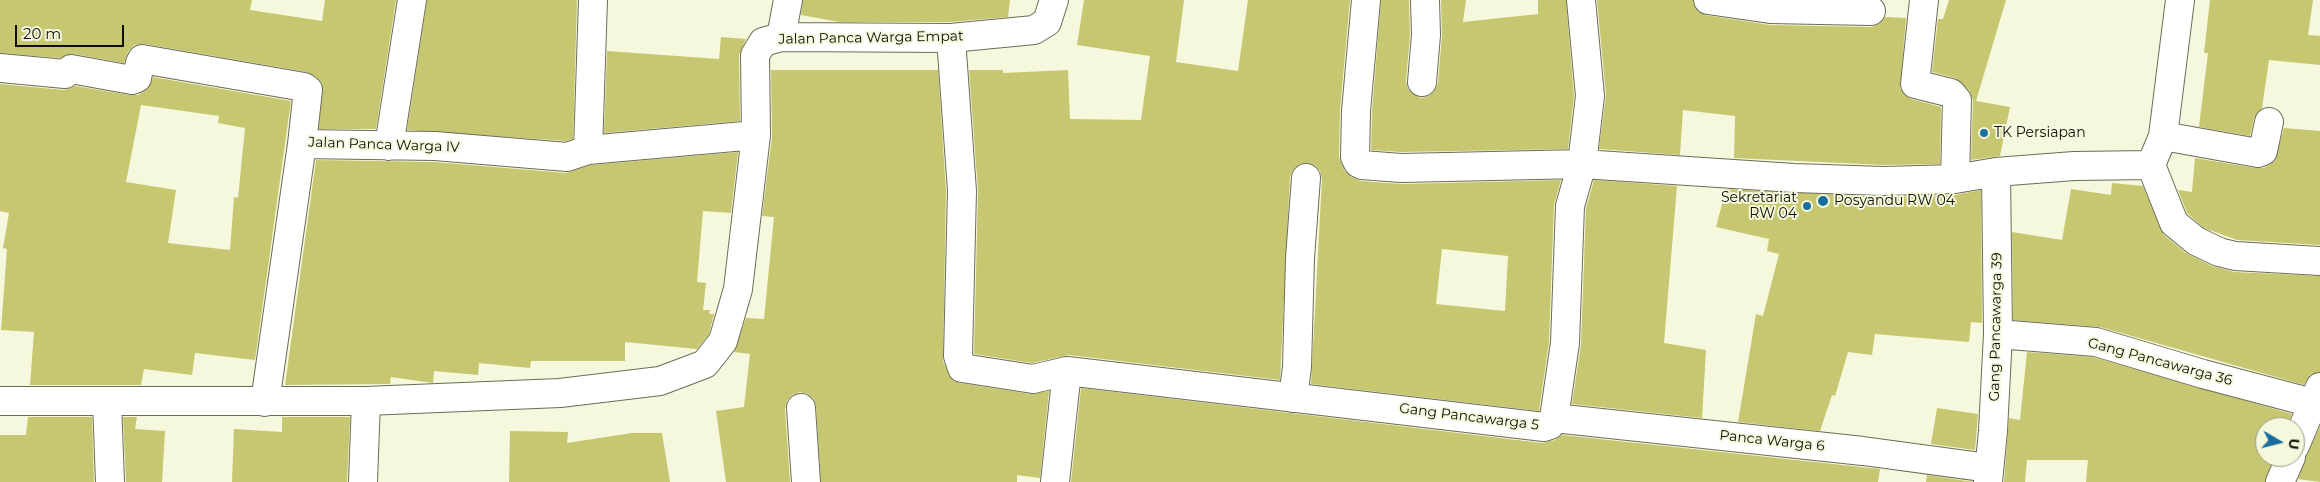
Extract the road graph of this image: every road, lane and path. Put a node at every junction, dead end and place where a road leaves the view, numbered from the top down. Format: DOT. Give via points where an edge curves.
graph roads {
  1 [pos="412,0"];
  2 [pos="593,0"];
  3 [pos="788,0"];
  4 [pos="1054,0"];
  5 [pos="1366,0"];
  6 [pos="1425,0"];
  7 [pos="1581,0"];
  8 [pos="1708,0"];
  9 [pos="1924,0"];
  10 [pos="2180,0"];
  11 [pos="1871,11"];
  12 [pos="781,37"];
  13 [pos="951,38"];
  14 [pos="0,68"];
  15 [pos="1422,82"];
  16 [pos="2269,122"];
  17 [pos="756,134"];
  18 [pos="2163,136"];
  19 [pos="302,144"];
  20 [pos="389,146"];
  21 [pos="588,150"];
  22 [pos="1582,164"];
  23 [pos="2151,165"];
  24 [pos="1996,172"];
  25 [pos="1306,178"];
  26 [pos="1956,179"];
  27 [pos="2320,261"];
  28 [pos="1998,334"];
  29 [pos="1067,371"];
  30 [pos="1293,398"];
  31 [pos="2318,398"];
  32 [pos="0,401"];
  33 [pos="366,401"];
  34 [pos="107,402"];
  35 [pos="265,402"];
  36 [pos="801,408"];
  37 [pos="1554,418"];
  38 [pos="2305,425"];
  39 [pos="2286,467"];
  40 [pos="1989,475"];
  41 [pos="110,482"];
  42 [pos="363,482"];
  43 [pos="806,482"];
  44 [pos="1055,482"];
  45 [pos="2280,482"];
  1 -- 20 [label="street"];
  2 -- 21 [label="street"];
  3 -- 12 [label="street"];
  4 -- 13 [label="street, Jalan Panca Warga Empat" via="1047,22 1034,30"];
  5 -- 22 [label="street" via="1356,111 1355,157 1358,163 1401,168"];
  6 -- 15 [label="street"];
  7 -- 22 [label="street, Gang Pancawarga 5" via="1590,96"];
  8 -- 11 [label="street" via="1770,9"];
  9 -- 26 [label="street" via="1915,84 1951,93 1957,100"];
  10 -- 18 [label="street"];
  12 -- 13 [label="street, Jalan Panca Warga Empat"];
  12 -- 17 [label="street, Jalan Panca Warga Empat" via="763,42 755,55"];
  13 -- 29 [label="street, Gang Pancawarga 5" via="962,191 958,356 962,368 1033,379"];
  14 -- 19 [label="street, Jalan Panca Warga IV" via="65,74 71,69 132,80 137,78 142,59 304,87 308,90"];
  16 -- 18 [label="street" via="2263,152 2258,153"];
  17 -- 21 [label="street, Jalan Panca Warga IV"];
  17 -- 33 [label="street, Jalan Panca Warga Empat" via="738,289 722,341 705,364 660,381 560,393"];
  18 -- 23 [label="street"];
  19 -- 20 [label="street, Jalan Panca Warga IV"];
  19 -- 35 [label="street"];
  20 -- 21 [label="street, Jalan Panca Warga IV" via="436,146 567,157"];
  22 -- 26 [label="street" via="1794,178"];
  22 -- 37 [label="street, Gang Pancawarga 5" via="1570,206 1565,343"];
  23 -- 24 [label="street"];
  23 -- 27 [label="street" via="2174,223 2196,241 2235,256"];
  24 -- 26 [label="street"];
  24 -- 28 [label="street, Gang Pancawarga 39"];
  25 -- 30 [label="street"];
  28 -- 31 [label="street, Gang Pancawarga 36" via="2096,342 2203,374"];
  28 -- 40 [label="street, Gang Pancawarga 39"];
  29 -- 30 [label="street, Gang Pancawarga 5"];
  29 -- 44 [label="street"];
  30 -- 37 [label="street, Gang Pancawarga 5" via="1544,427 1550,425"];
  31 -- 38 [label="street"];
  32 -- 34 [label="street"];
  33 -- 35 [label="street"];
  33 -- 42 [label="street"];
  34 -- 35 [label="street"];
  34 -- 41 [label="street"];
  36 -- 43 [label="street"];
  37 -- 40 [label="street, Panca Warga 6" via="1863,451"];
  39 -- 45 [label="street"];
}
